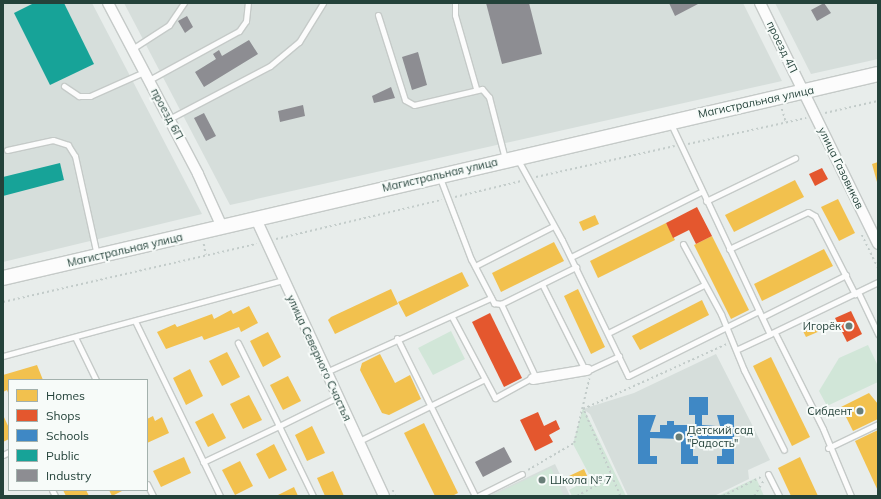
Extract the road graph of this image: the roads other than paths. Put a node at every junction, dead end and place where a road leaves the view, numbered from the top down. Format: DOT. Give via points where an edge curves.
graph roads {
  1 [pos="108,3"];
  2 [pos="184,3"];
  3 [pos="248,3"];
  4 [pos="323,3"];
  5 [pos="455,3"];
  6 [pos="760,3"];
  7 [pos="378,15"];
  8 [pos="132,49"];
  9 [pos="878,74"];
  10 [pos="146,76"];
  11 [pos="64,86"];
  12 [pos="476,88"];
  13 [pos="803,92"];
  14 [pos="169,119"];
  15 [pos="670,121"];
  16 [pos="7,150"];
  17 [pos="511,158"];
  18 [pos="795,158"];
  19 [pos="439,175"];
  20 [pos="701,192"];
  21 [pos="706,201"];
  22 [pos="256,219"];
  23 [pos="553,226"];
  24 [pos="874,226"];
  25 [pos="222,227"];
  26 [pos="683,244"];
  27 [pos="878,244"];
  28 [pos="729,249"];
  29 [pos="98,256"];
  30 [pos="571,257"];
  31 [pos="475,266"];
  32 [pos="576,267"];
  33 [pos="846,275"];
  34 [pos="3,278"];
  35 [pos="282,280"];
  36 [pos="878,282"];
  37 [pos="542,284"];
  38 [pos="704,285"];
  39 [pos="857,293"];
  40 [pos="491,298"];
  41 [pos="501,304"];
  42 [pos="759,311"];
  43 [pos="452,317"];
  44 [pos="762,317"];
  45 [pos="135,321"];
  46 [pos="727,326"];
  47 [pos="608,333"];
  48 [pos="773,333"];
  49 [pos="878,334"];
  50 [pos="75,337"];
  51 [pos="397,338"];
  52 [pos="238,343"];
  53 [pos="738,349"];
  54 [pos="3,356"];
  55 [pos="619,356"];
  56 [pos="589,369"];
  57 [pos="326,372"];
  58 [pos="96,379"];
  59 [pos="483,380"];
  60 [pos="533,380"];
  61 [pos="338,397"];
  62 [pos="431,407"];
  63 [pos="878,424"];
  64 [pos="279,426"];
  65 [pos="359,441"];
  66 [pos="828,448"];
  67 [pos="784,450"];
  68 [pos="203,462"];
  69 [pos="522,474"];
  70 [pos="768,474"];
  71 [pos="152,495"];
  72 [pos="145,496"];
  73 [pos="220,496"];
  74 [pos="313,496"];
  75 [pos="384,496"];
  76 [pos="476,496"];
  77 [pos="779,496"];
  78 [pos="851,496"];
  1 -- 8 [label="street, проезд 6П"];
  2 -- 8 [label="lane" via="169,25"];
  3 -- 10 [label="lane" via="246,21 239,31"];
  4 -- 14 [label="lane" via="299,42 276,61 251,78"];
  5 -- 12 [label="lane" via="455,15"];
  6 -- 13 [label="street, проезд 4П"];
  7 -- 12 [label="lane" via="408,104"];
  8 -- 10 [label="street, проезд 6П"];
  9 -- 13 [label="main road, Магистральная улица"];
  10 -- 11 [label="lane" via="90,96 79,96"];
  10 -- 14 [label="street, проезд 6П"];
  12 -- 17 [label="lane" via="482,89 489,97"];
  13 -- 15 [label="main road, Магистральная улица"];
  13 -- 24 [label="street, улица Газовиков"];
  14 -- 25 [label="street, проезд 6П"];
  15 -- 17 [label="main road, Магистральная улица"];
  15 -- 20 [label="lane" via="678,146"];
  16 -- 29 [label="lane" via="53,140 68,145 74,156"];
  17 -- 19 [label="main road, Магистральная улица"];
  17 -- 23 [label="lane"];
  18 -- 21 [label="lane"];
  19 -- 22 [label="main road, Магистральная улица"];
  19 -- 31 [label="lane"];
  20 -- 21 [label="lane"];
  20 -- 30 [label="lane"];
  21 -- 28 [label="lane"];
  22 -- 25 [label="main road, Магистральная улица"];
  22 -- 35 [label="street, улица Северного Счастья"];
  23 -- 30 [label="lane"];
  23 -- 31 [label="lane"];
  24 -- 27 [label="street, улица Газовиков"];
  25 -- 29 [label="main road, Магистральная улица"];
  26 -- 38 [label="lane"];
  28 -- 33 [label="lane" via="808,212 815,216"];
  28 -- 42 [label="lane"];
  29 -- 34 [label="main road, Магистральная улица"];
  30 -- 32 [label="lane"];
  31 -- 40 [label="lane"];
  32 -- 37 [label="lane"];
  32 -- 47 [label="lane"];
  33 -- 39 [label="lane"];
  33 -- 44 [label="lane"];
  35 -- 45 [label="lane"];
  35 -- 57 [label="street, улица Северного Счастья"];
  36 -- 39 [label="lane"];
  37 -- 41 [label="lane"];
  37 -- 56 [label="lane" via="581,365"];
  38 -- 46 [label="lane"];
  38 -- 47 [label="lane"];
  39 -- 48 [label="lane"];
  39 -- 49 [label="lane"];
  40 -- 41 [label="lane"];
  40 -- 43 [label="lane"];
  41 -- 60 [label="lane" via="534,370"];
  42 -- 44 [label="lane"];
  42 -- 46 [label="lane"];
  43 -- 51 [label="lane" via="426,330"];
  43 -- 59 [label="lane"];
  44 -- 48 [label="lane"];
  45 -- 50 [label="lane"];
  45 -- 68 [label="lane"];
  46 -- 53 [label="lane"];
  46 -- 55 [label="lane" via="628,376"];
  47 -- 55 [label="lane"];
  48 -- 53 [label="lane"];
  48 -- 66 [label="lane" via="823,429"];
  50 -- 54 [label="lane"];
  50 -- 58 [label="lane"];
  51 -- 57 [label="lane"];
  51 -- 62 [label="lane"];
  52 -- 64 [label="lane"];
  53 -- 67 [label="lane" via="744,370"];
  55 -- 56 [label="lane"];
  56 -- 60 [label="street"];
  57 -- 61 [label="street, улица Северного Счастья"];
  59 -- 60 [label="lane" via="495,398"];
  59 -- 62 [label="lane"];
  61 -- 64 [label="lane"];
  61 -- 65 [label="street, улица Северного Счастья"];
  62 -- 65 [label="lane"];
  62 -- 76 [label="lane"];
  63 -- 66 [label="lane"];
  64 -- 68 [label="lane"];
  64 -- 74 [label="lane"];
  65 -- 75 [label="street, улица Северного Счастья"];
  66 -- 78 [label="lane"];
  68 -- 73 [label="lane"];
  69 -- 76 [label="lane"];
  70 -- 77 [label="lane"];
  71 -- 72 [label="lane"];
}
